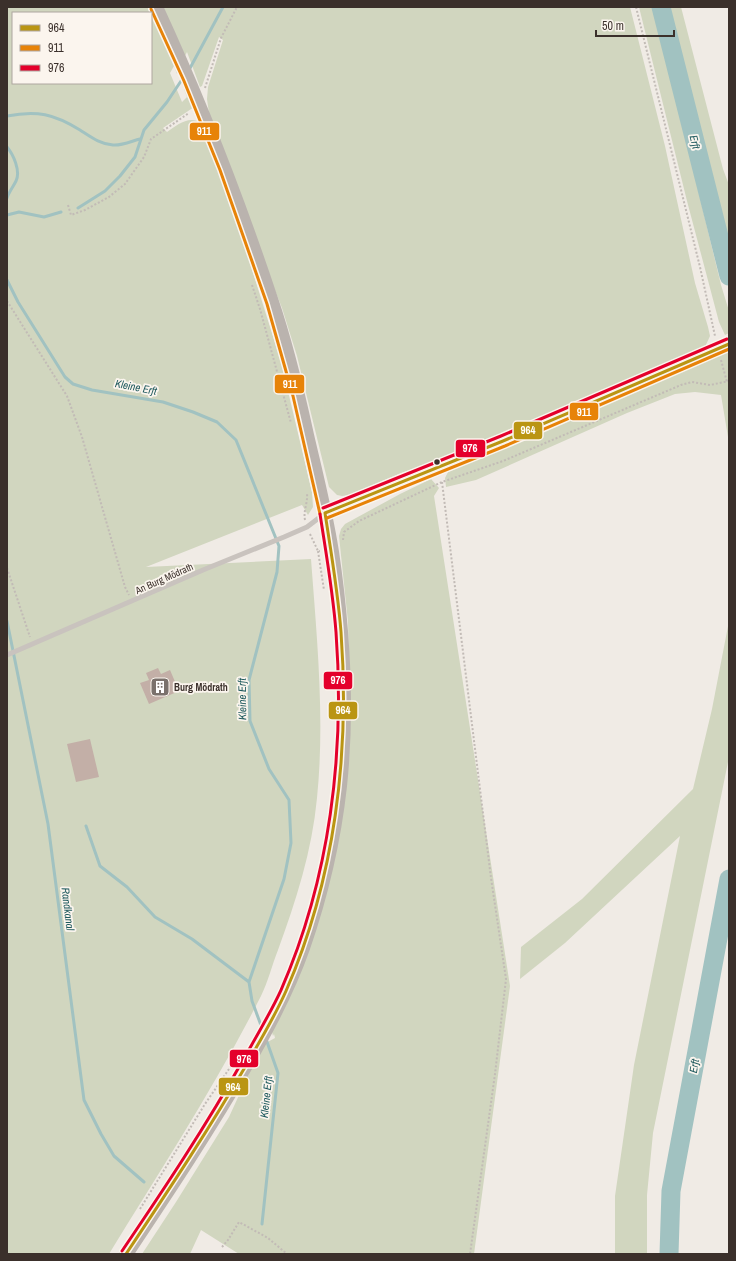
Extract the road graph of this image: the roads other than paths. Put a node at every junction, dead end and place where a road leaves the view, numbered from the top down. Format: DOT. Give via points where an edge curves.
graph roads {
  1 [pos="156,7"];
  2 [pos="724,346"];
  3 [pos="325,514"];
  4 [pos="8,654"];
  5 [pos="126,1254"];
  1 -- 3 [label="main road" via="225,168 272,302 298,395"];
  2 -- 3 [label="main road" via="504,441"];
  3 -- 4 [label="lane, An Burg Mödrath" via="307,527 271,543"];
  3 -- 5 [label="main road" via="325,550 342,643 343,723 340,790 328,860 313,916 290,982 265,1031 220,1112"];
}
